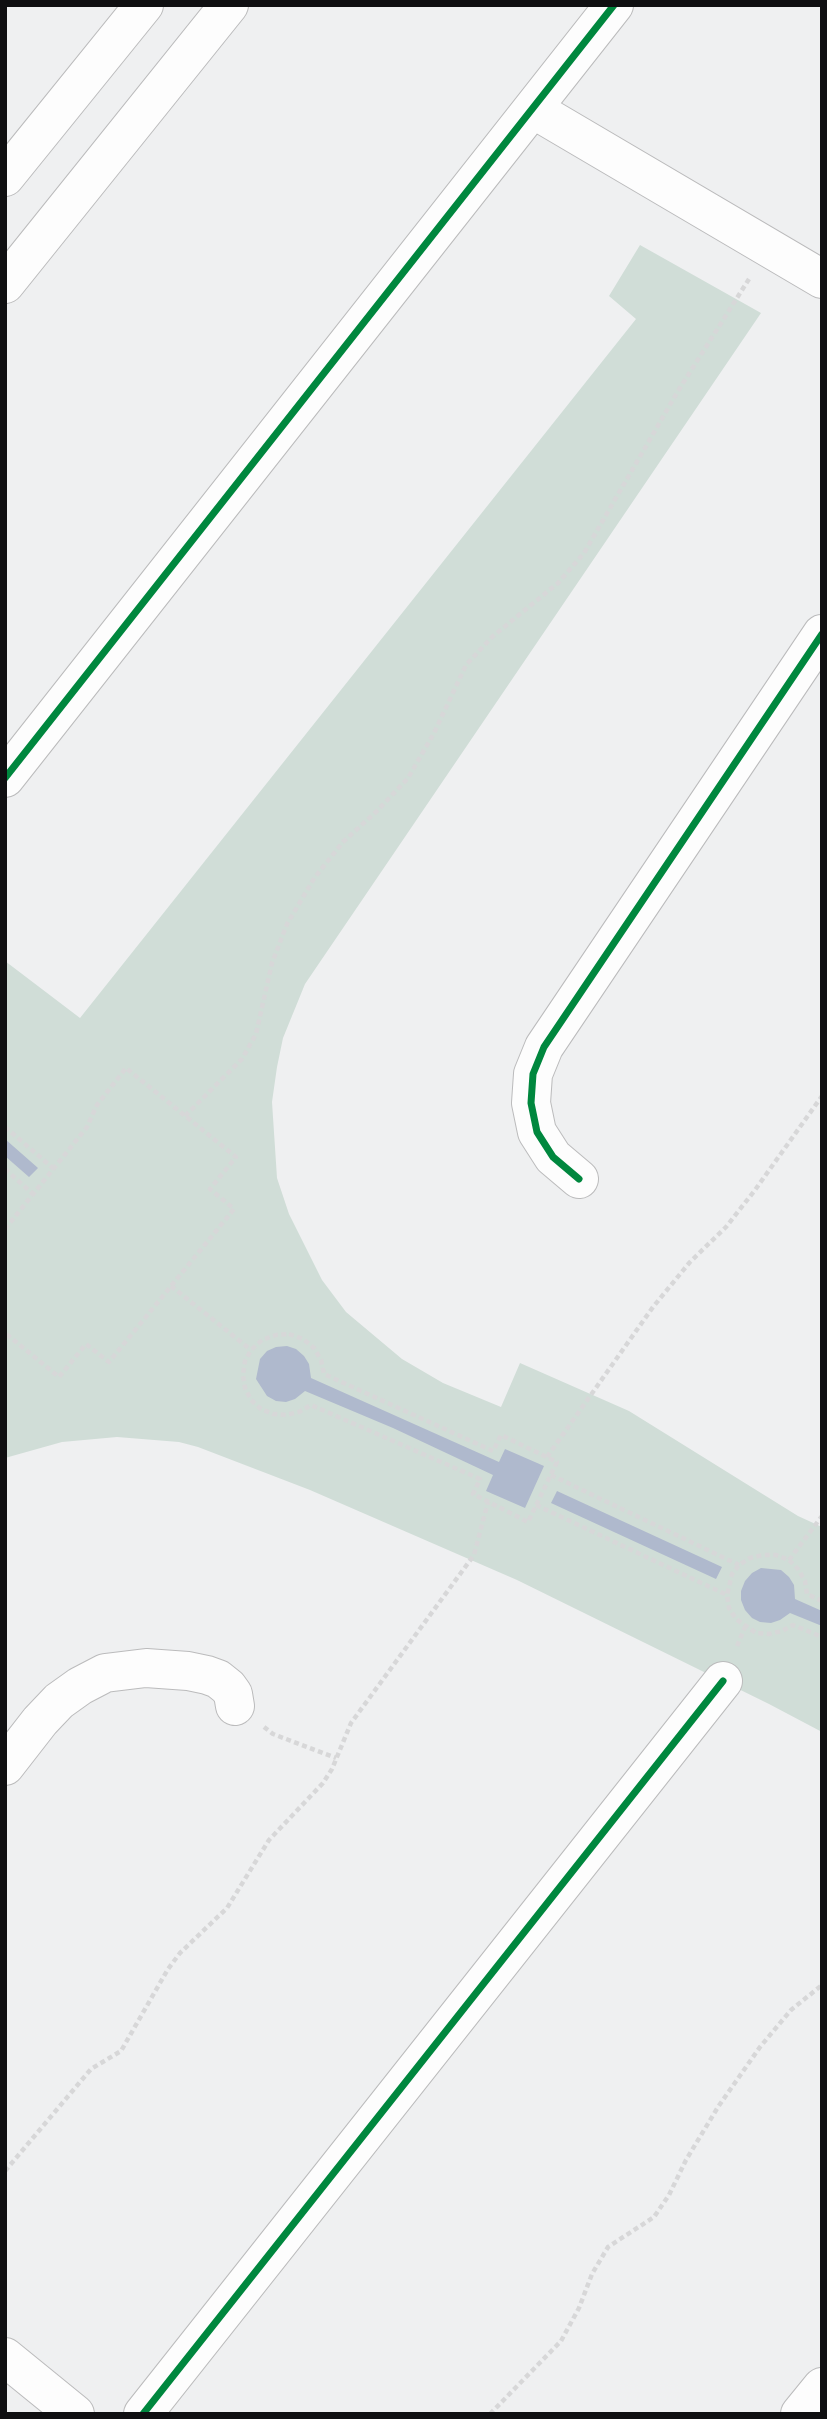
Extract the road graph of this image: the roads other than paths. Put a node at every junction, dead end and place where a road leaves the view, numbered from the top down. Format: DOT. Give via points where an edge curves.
graph roads {
  1 [pos="144,5"];
  2 [pos="229,5"];
  3 [pos="614,5"];
  4 [pos="533,109"];
  5 [pos="5,177"];
  6 [pos="822,279"];
  7 [pos="5,284"];
  8 [pos="822,634"];
  9 [pos="5,778"];
  10 [pos="579,1179"];
  11 [pos="723,1681"];
  12 [pos="235,1706"];
  13 [pos="5,1766"];
  14 [pos="5,2357"];
  15 [pos="822,2387"];
  16 [pos="75,2414"];
  17 [pos="143,2414"];
  18 [pos="800,2414"];
  1 -- 5 [label="street"];
  2 -- 7 [label="street"];
  3 -- 4 [label="street"];
  4 -- 6 [label="street"];
  4 -- 9 [label="street"];
  8 -- 10 [label="street" via="544,1046 533,1074 531,1103 537,1132 553,1157"];
  11 -- 17 [label="street"];
  12 -- 13 [label="street" via="228,1687 207,1675 146,1668 105,1673 59,1702"];
  14 -- 16 [label="street"];
  15 -- 18 [label="street"];
}
